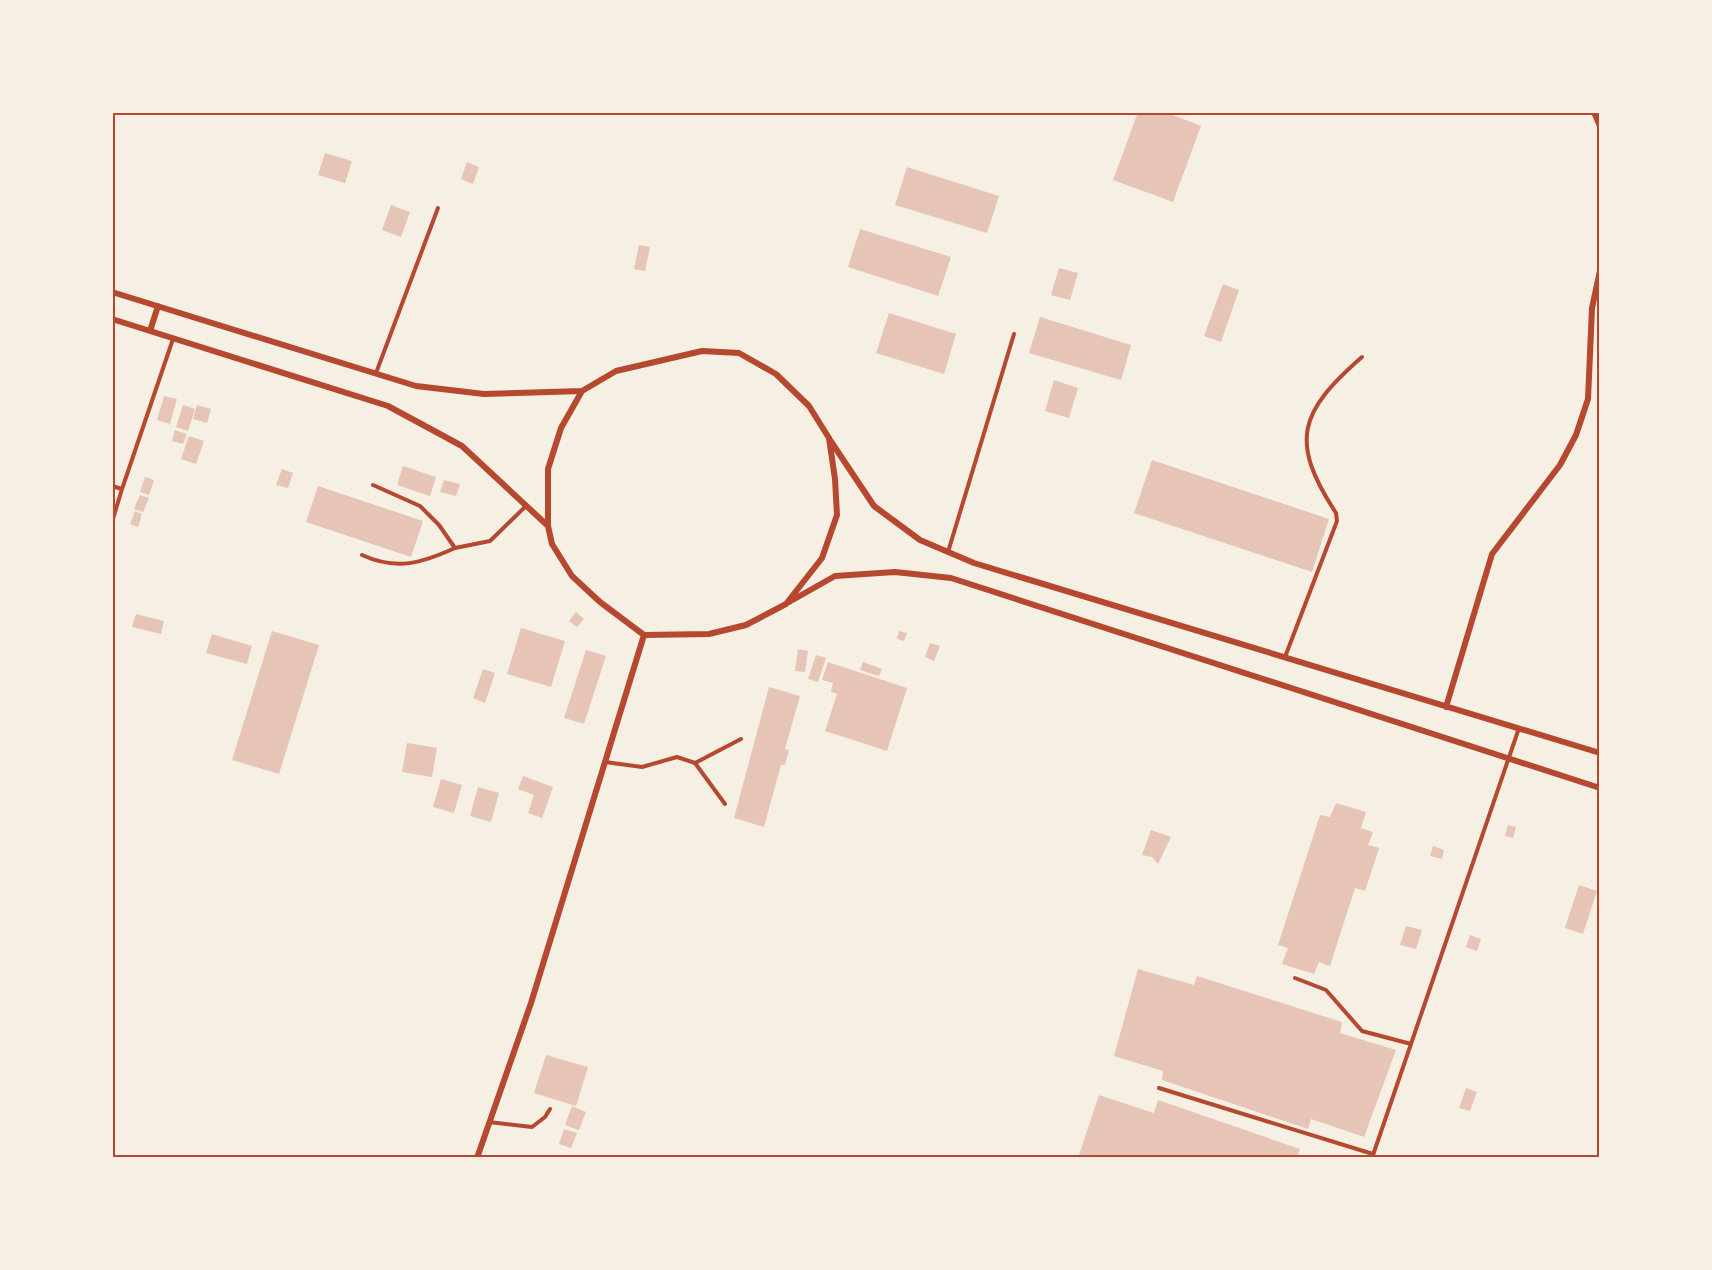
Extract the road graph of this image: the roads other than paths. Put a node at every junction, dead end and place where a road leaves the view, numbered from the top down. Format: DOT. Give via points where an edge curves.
graph roads {
  1 [pos="1594,112"];
  2 [pos="1599,126"];
  3 [pos="438,208"];
  4 [pos="1599,272"];
  5 [pos="112,292"];
  6 [pos="158,306"];
  7 [pos="112,319"];
  8 [pos="150,331"];
  9 [pos="1014,334"];
  10 [pos="174,338"];
  11 [pos="1362,357"];
  12 [pos="376,374"];
  13 [pos="582,391"];
  14 [pos="829,438"];
  15 [pos="373,485"];
  16 [pos="112,486"];
  17 [pos="122,489"];
  18 [pos="526,506"];
  19 [pos="112,522"];
  20 [pos="548,526"];
  21 [pos="455,548"];
  22 [pos="948,552"];
  23 [pos="362,555"];
  24 [pos="786,604"];
  25 [pos="644,634"];
  26 [pos="1285,657"];
  27 [pos="1446,707"];
  28 [pos="1519,728"];
  29 [pos="741,739"];
  30 [pos="1599,753"];
  31 [pos="1509,759"];
  32 [pos="605,762"];
  33 [pos="694,764"];
  34 [pos="1599,788"];
  35 [pos="725,804"];
  36 [pos="1295,978"];
  37 [pos="1411,1044"];
  38 [pos="1159,1088"];
  39 [pos="550,1108"];
  40 [pos="488,1122"];
  41 [pos="1373,1156"];
  42 [pos="477,1158"];
  1 -- 2 [label="street"];
  3 -- 12 [label="lane"];
  4 -- 27 [label="street" via="1592,308 1588,399 1576,435 1560,465 1492,554"];
  5 -- 6 [label="street"];
  6 -- 8 [label="street"];
  6 -- 12 [label="street"];
  7 -- 8 [label="street"];
  8 -- 10 [label="street"];
  9 -- 22 [label="lane"];
  10 -- 17 [label="lane"];
  10 -- 18 [label="street" via="388,406 462,446"];
  11 -- 26 [label="lane" via="1324,392 1305,439 1312,470 1337,521"];
  12 -- 13 [label="street" via="416,386 484,394"];
  13 -- 14 [label="street" via="616,371 653,360 702,351 739,353 776,374 809,406"];
  13 -- 20 [label="street" via="561,428 548,469"];
  14 -- 22 [label="street" via="874,506 920,540"];
  14 -- 24 [label="street" via="837,515 822,558"];
  15 -- 21 [label="lane" via="420,506"];
  16 -- 17 [label="lane"];
  17 -- 19 [label="lane"];
  18 -- 20 [label="street"];
  18 -- 21 [label="lane" via="490,541"];
  20 -- 25 [label="street" via="552,544 572,576"];
  21 -- 23 [label="lane" via="421,563 381,564"];
  22 -- 26 [label="street"];
  24 -- 25 [label="street" via="746,625 710,634"];
  24 -- 31 [label="street" via="835,576 895,572 951,578"];
  25 -- 32 [label="street"];
  26 -- 27 [label="street"];
  27 -- 28 [label="street"];
  28 -- 30 [label="street"];
  28 -- 31 [label="lane"];
  29 -- 33 [label="lane"];
  31 -- 34 [label="street"];
  31 -- 37 [label="lane"];
  32 -- 33 [label="lane" via="642,767 677,757"];
  32 -- 40 [label="street" via="531,1003"];
  33 -- 35 [label="lane"];
  36 -- 37 [label="lane" via="1326,990 1362,1032"];
  37 -- 41 [label="lane"];
  38 -- 41 [label="lane"];
  39 -- 40 [label="lane" via="532,1127"];
  40 -- 42 [label="street"];
}
